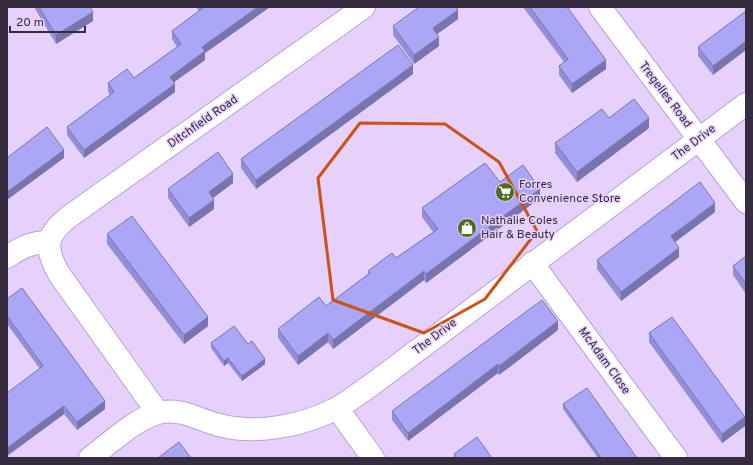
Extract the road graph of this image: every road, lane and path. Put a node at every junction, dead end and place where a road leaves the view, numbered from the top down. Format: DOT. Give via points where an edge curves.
graph roads {
  1 [pos="364,7"];
  2 [pos="600,7"];
  3 [pos="746,104"];
  4 [pos="698,140"];
  5 [pos="746,202"];
  6 [pos="48,242"];
  7 [pos="7,257"];
  8 [pos="532,263"];
  9 [pos="337,408"];
  10 [pos="158,413"];
  11 [pos="90,458"];
  12 [pos="373,458"];
  13 [pos="676,458"];
  1 -- 6 [label="street, Ditchfield Road" via="70,216 52,233"];
  2 -- 4 [label="street, Tregelles Road"];
  3 -- 4 [label="street, The Drive"];
  4 -- 5 [label="street, Tregelles Road"];
  4 -- 8 [label="street, The Drive"];
  6 -- 7 [label="street" via="22,247"];
  6 -- 10 [label="street" via="53,263 59,274"];
  8 -- 9 [label="street, The Drive" via="374,383"];
  8 -- 13 [label="street, McAdam Close"];
  9 -- 10 [label="street, The Drive" via="298,422 259,429 223,426 181,412"];
  9 -- 12 [label="street"];
  10 -- 11 [label="street, The Drive" via="137,424"];
}
